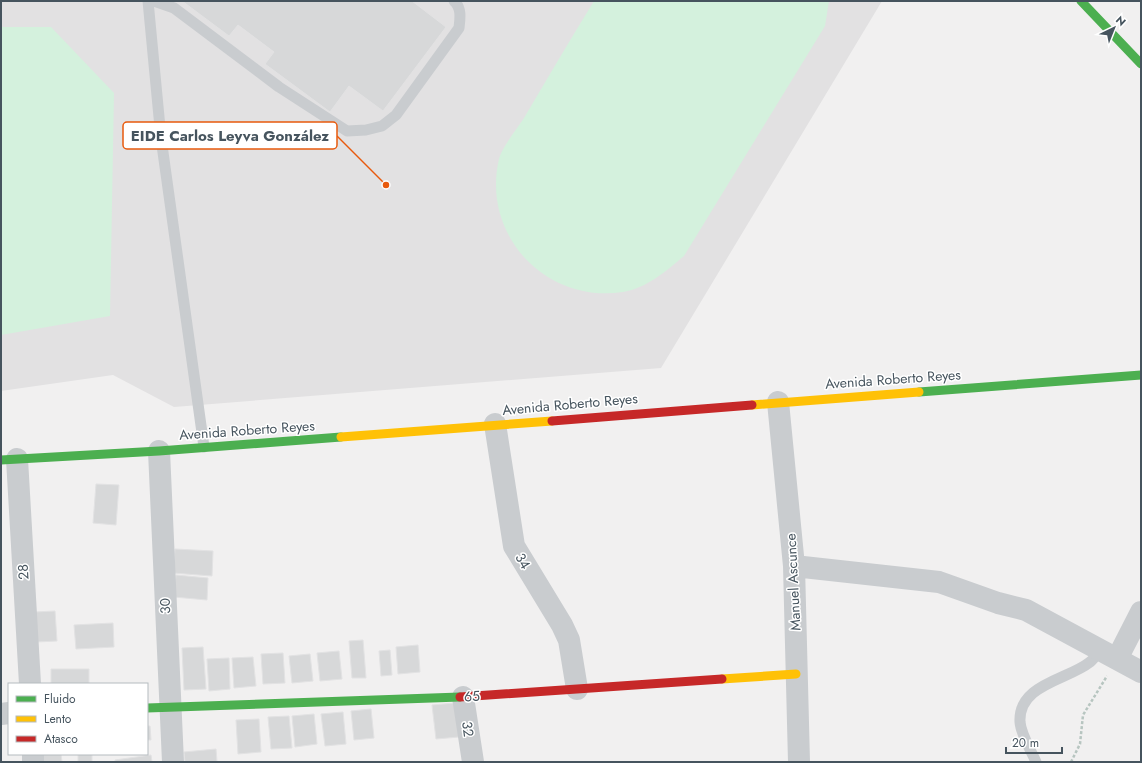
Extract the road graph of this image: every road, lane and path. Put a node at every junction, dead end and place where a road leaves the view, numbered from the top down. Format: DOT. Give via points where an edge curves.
graph roads {
  1 [pos="148,1"];
  2 [pos="154,1"];
  3 [pos="454,1"];
  4 [pos="1081,1"];
  5 [pos="1141,64"];
  6 [pos="1141,375"];
  7 [pos="778,402"];
  8 [pos="495,424"];
  9 [pos="204,448"];
  10 [pos="159,451"];
  11 [pos="9,460"];
  12 [pos="794,566"];
  13 [pos="1141,612"];
  14 [pos="1109,655"];
  15 [pos="1141,672"];
  16 [pos="796,674"];
  17 [pos="30,683"];
  18 [pos="577,689"];
  19 [pos="463,697"];
  20 [pos="169,707"];
  21 [pos="148,708"];
  22 [pos="173,762"];
  23 [pos="473,762"];
  24 [pos="799,762"];
  25 [pos="1036,762"];
  26 [pos="1071,762"];
  1 -- 9 [label="lane" via="162,138"];
  2 -- 3 [label="lane" via="174,8 279,87 346,131 382,126 396,115 458,28 460,15"];
  4 -- 5 [label="main road"];
  6 -- 7 [label="main road, Avenida Roberto Reyes"];
  7 -- 8 [label="main road, Avenida Roberto Reyes"];
  7 -- 12 [label="street, Manuel Ascunce"];
  8 -- 9 [label="main road, Avenida Roberto Reyes"];
  8 -- 18 [label="street, 34" via="514,546 569,640"];
  9 -- 10 [label="main road, Avenida Roberto Reyes"];
  10 -- 11 [label="main road, Avenida Roberto Reyes"];
  10 -- 20 [label="street, 30"];
  11 -- 17 [label="street, 28"];
  12 -- 14 [label="street" via="939,582 1026,610"];
  12 -- 16 [label="street, Manuel Ascunce"];
  13 -- 14 [label="street"];
  14 -- 15 [label="street"];
  14 -- 25 [label="lane" via="1038,689 1028,698 1021,711 1020,723"];
  14 -- 26 [label="path" via="1083,715 1080,744"];
  16 -- 18 [label="main road, 65"];
  16 -- 24 [label="street, Manuel Ascunce"];
  18 -- 19 [label="main road, 65"];
  19 -- 20 [label="main road, 65"];
  19 -- 23 [label="street, 32"];
  20 -- 21 [label="main road, 65"];
  20 -- 22 [label="street, 30"];
}
